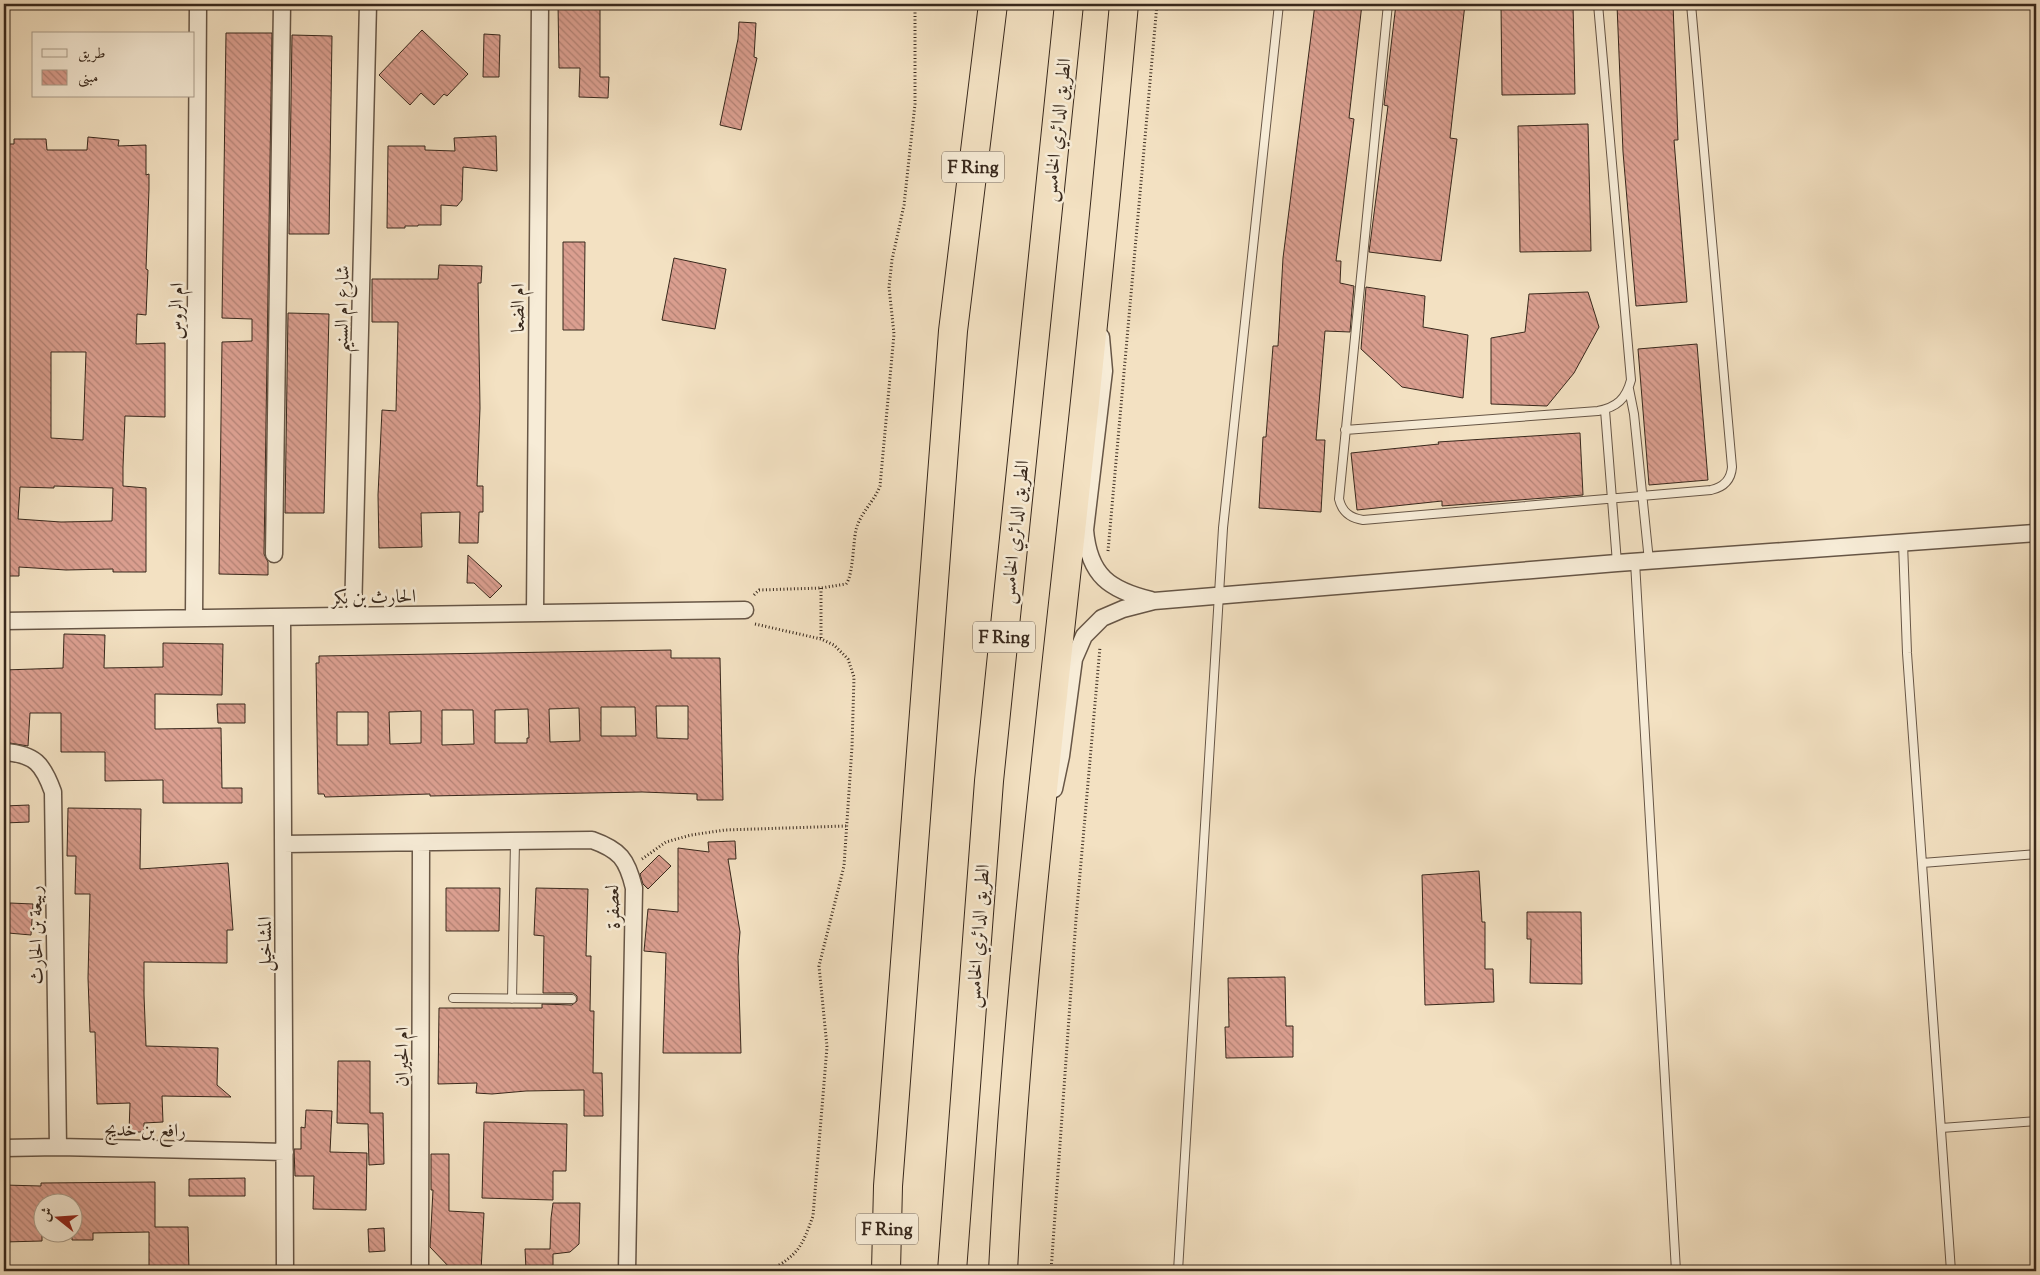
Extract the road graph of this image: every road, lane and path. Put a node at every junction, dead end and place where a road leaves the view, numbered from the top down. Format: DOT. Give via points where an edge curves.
graph roads {
  1 [pos="198,4"];
  2 [pos="282,4"];
  3 [pos="368,4"];
  4 [pos="540,4"];
  5 [pos="915,4"];
  6 [pos="974,4"];
  7 [pos="993,4"];
  8 [pos="1069,4"];
  9 [pos="1124,4"];
  10 [pos="1279,4"];
  11 [pos="1388,4"];
  12 [pos="1598,4"];
  13 [pos="1691,4"];
  14 [pos="1094,312"];
  15 [pos="953,331"];
  16 [pos="1629,389"];
  17 [pos="1605,410"];
  18 [pos="1344,430"];
  19 [pos="1641,496"];
  20 [pos="1612,498"];
  21 [pos="2036,533"];
  22 [pos="1903,543"];
  23 [pos="274,554"];
  24 [pos="1642,561"];
  25 [pos="1617,563"];
  26 [pos="821,588"];
  27 [pos="1218,596"];
  28 [pos="1154,601"];
  29 [pos="745,610"];
  30 [pos="535,613"];
  31 [pos="353,616"];
  32 [pos="282,617"];
  33 [pos="194,618"];
  34 [pos="4,621"];
  35 [pos="821,639"];
  36 [pos="4,752"];
  37 [pos="1040,822"];
  38 [pos="846,826"];
  39 [pos="515,841"];
  40 [pos="421,843"];
  41 [pos="283,844"];
  42 [pos="2036,854"];
  43 [pos="1922,863"];
  44 [pos="629,868"];
  45 [pos="454,998"];
  46 [pos="512,998"];
  47 [pos="572,999"];
  48 [pos="2036,1120"];
  49 [pos="1941,1128"];
  50 [pos="58,1147"];
  51 [pos="4,1148"];
  52 [pos="284,1152"];
  53 [pos="888,1186"];
  54 [pos="285,1271"];
  55 [pos="420,1271"];
  56 [pos="627,1271"];
  57 [pos="769,1271"];
  58 [pos="873,1271"];
  59 [pos="886,1271"];
  60 [pos="952,1271"];
  61 [pos="1003,1271"];
  62 [pos="1178,1271"];
  63 [pos="1676,1271"];
  64 [pos="1951,1271"];
  1 -- 33 [label="street, ام الروس"];
  2 -- 23 [label="street"];
  3 -- 31 [label="street, شارع ام السنيم"];
  4 -- 30 [label="street, ام الضعا"];
  5 -- 26 [label="path" via="916,104 904,205 889,287 894,334 880,486 858,521 850,580 846,584"];
  6 -- 15 [label="highway"];
  7 -- 15 [label="highway, F Ring"];
  8 -- 60 [label="highway, الطريق الدائري الخامس / F Ring" via="989,781"];
  9 -- 14 [label="highway"];
  10 -- 27 [label="lane"];
  11 -- 18 [label="lane"];
  12 -- 16 [label="lane" via="1631,380"];
  13 -- 19 [label="lane" via="1732,474 1718,488"];
  14 -- 28 [label="street" via="1102,340 1104,371 1086,544 1097,570 1112,586"];
  14 -- 37 [label="highway"];
  15 -- 53 [label="highway, F Ring"];
  16 -- 17 [label="lane" via="1620,402"];
  16 -- 19 [label="lane" via="1635,420"];
  17 -- 18 [label="lane"];
  17 -- 20 [label="lane"];
  18 -- 20 [label="lane" via="1338,499 1344,512 1356,519"];
  19 -- 20 [label="lane"];
  19 -- 24 [label="lane"];
  20 -- 25 [label="lane"];
  21 -- 22 [label="street"];
  22 -- 24 [label="street"];
  22 -- 43 [label="lane" via="1907,653"];
  24 -- 25 [label="street"];
  24 -- 63 [label="lane"];
  25 -- 27 [label="street"];
  26 -- 29 [label="path" via="759,590"];
  26 -- 35 [label="path"];
  27 -- 28 [label="street"];
  27 -- 62 [label="lane"];
  28 -- 37 [label="street" via="1118,610 1102,618 1078,647 1058,773"];
  29 -- 30 [label="street, الحارث بن بكر"];
  29 -- 35 [label="path" via="751,622 762,627"];
  30 -- 31 [label="street, الحارث بن بكر"];
  31 -- 32 [label="street, الحارث بن بكر"];
  32 -- 33 [label="street, الحارث بن بكر"];
  32 -- 41 [label="street, المشاخيل"];
  33 -- 34 [label="street, الحارث بن بكر"];
  35 -- 38 [label="path" via="834,645 848,659 854,677"];
  36 -- 50 [label="street, ربيعة بن الحارث" via="36,760 46,773 53,792"];
  37 -- 61 [label="highway" via="1013,1107"];
  38 -- 44 [label="path" via="691,834 666,842"];
  38 -- 57 [label="path" via="844,866 819,966 827,1047 813,1216 806,1237 793,1256"];
  39 -- 40 [label="street, لعصفرة"];
  39 -- 44 [label="street, لعصفرة" via="592,840 610,846"];
  39 -- 46 [label="lane"];
  40 -- 41 [label="street, لعصفرة"];
  40 -- 55 [label="street, ام الحيران"];
  41 -- 52 [label="street, المشاخيل"];
  42 -- 43 [label="lane"];
  43 -- 49 [label="lane"];
  44 -- 56 [label="street, لعصفرة" via="634,888"];
  45 -- 46 [label="lane"];
  46 -- 47 [label="lane"];
  48 -- 49 [label="lane"];
  49 -- 64 [label="lane"];
  50 -- 51 [label="street, رافع بن خديج"];
  50 -- 52 [label="street, رافع بن خديج"];
  52 -- 54 [label="street, المشاخيل"];
  53 -- 58 [label="highway"];
  53 -- 59 [label="highway, F Ring"];
}
